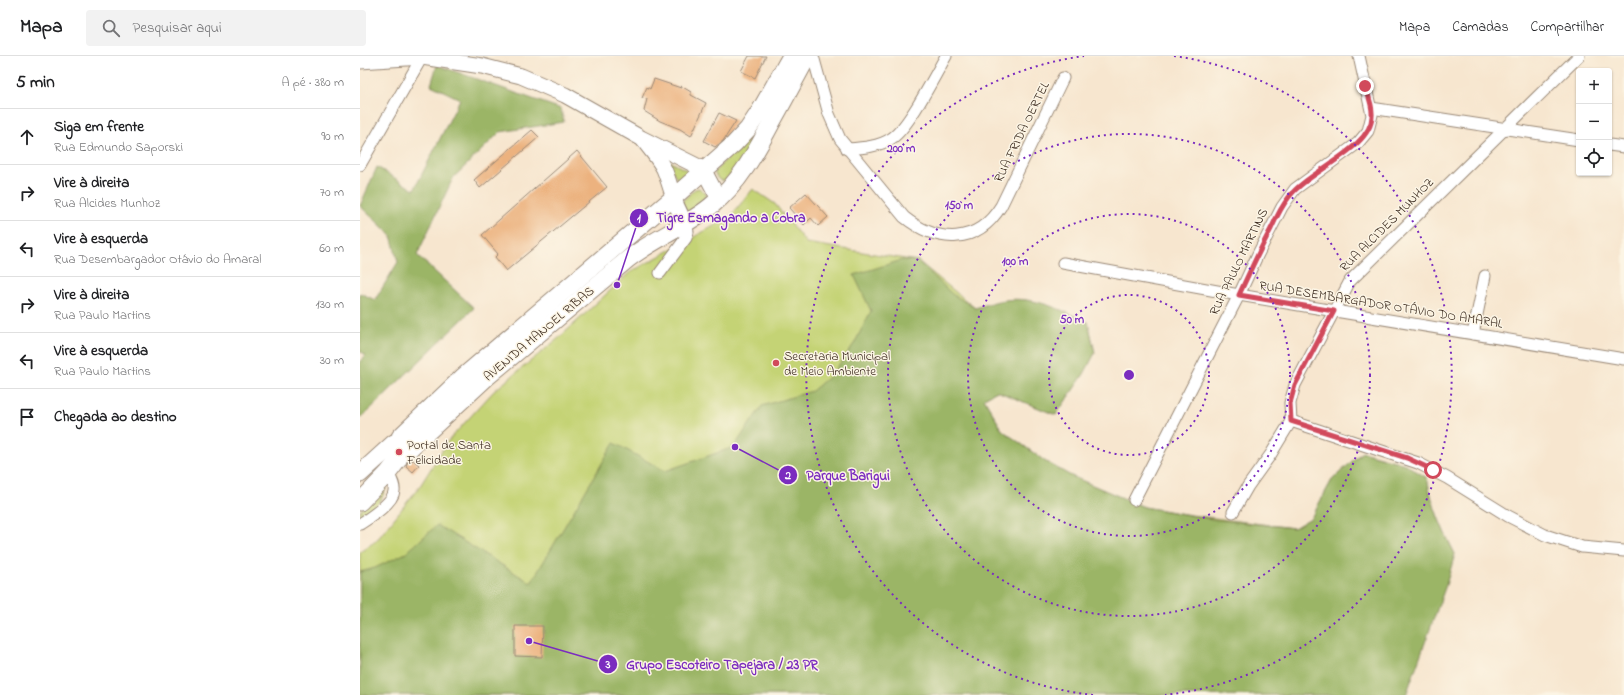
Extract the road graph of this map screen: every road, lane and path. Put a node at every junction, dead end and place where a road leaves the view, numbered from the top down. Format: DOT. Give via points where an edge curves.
graph roads {
  1 [pos="791,56"];
  2 [pos="808,56"];
  3 [pos="813,56"];
  4 [pos="946,56"];
  5 [pos="1359,56"];
  6 [pos="1579,56"];
  7 [pos="422,57"];
  8 [pos="360,61"];
  9 [pos="780,76"];
  10 [pos="1063,78"];
  11 [pos="1371,108"];
  12 [pos="779,109"];
  13 [pos="1504,129"];
  14 [pos="640,138"];
  15 [pos="1576,140"];
  16 [pos="1612,145"];
  17 [pos="1624,147"];
  18 [pos="847,149"];
  19 [pos="360,165"];
  20 [pos="704,171"];
  21 [pos="673,198"];
  22 [pos="719,199"];
  23 [pos="686,223"];
  24 [pos="1063,263"];
  25 [pos="660,273"];
  26 [pos="1485,276"];
  27 [pos="1239,295"];
  28 [pos="1334,311"];
  29 [pos="1473,334"];
  30 [pos="1624,359"];
  31 [pos="1291,421"];
  32 [pos="397,453"];
  33 [pos="360,474"];
  34 [pos="1134,500"];
  35 [pos="360,502"];
  36 [pos="1233,512"];
  37 [pos="360,524"];
  38 [pos="1624,551"];
  1 -- 9 [label="main road, AVENIDA MANOEL RIBAS"];
  2 -- 12 [label="main road, AVENIDA MANOEL RIBAS"];
  3 -- 18 [label="street, RUA FRIDA OERTEL" via="833,127"];
  4 -- 18 [label="street" via="900,132 884,142"];
  5 -- 11 [label="street, RUA PAULO MARTINS"];
  6 -- 13 [label="street, RUA ALCIDES MUNHOZ"];
  7 -- 8 [label="street"];
  7 -- 14 [label="street" via="482,66 521,76 582,104"];
  7 -- 19 [label="street"];
  9 -- 12 [label="main road" via="787,84"];
  9 -- 20 [label="main road, AVENIDA MANOEL RIBAS" via="748,129"];
  10 -- 18 [label="street, RUA FRIDA OERTEL" via="1001,206 988,224 963,236 928,231 912,224 897,210"];
  11 -- 13 [label="street"];
  11 -- 27 [label="street, RUA PAULO MARTINS" via="1371,122 1364,136 1336,160 1303,182 1288,197"];
  12 -- 22 [label="main road, AVENIDA MANOEL RIBAS" via="747,166"];
  13 -- 15 [label="street"];
  13 -- 28 [label="street, RUA ALCIDES MUNHOZ" via="1356,274"];
  14 -- 20 [label="street"];
  14 -- 21 [label="street" via="663,168"];
  16 -- 17 [label="street"];
  20 -- 21 [label="main road, AVENIDA MANOEL RIBAS"];
  20 -- 22 [label="street"];
  21 -- 23 [label="street"];
  21 -- 32 [label="main road, AVENIDA MANOEL RIBAS" via="464,376"];
  22 -- 23 [label="main road, AVENIDA MANOEL RIBAS"];
  23 -- 25 [label="street" via="686,238"];
  23 -- 32 [label="main road, AVENIDA MANOEL RIBAS" via="628,259"];
  24 -- 27 [label="street, RUA DESEMBARGADOR OTÁVIO DO AMARAL"];
  26 -- 29 [label="street"];
  27 -- 28 [label="street, RUA DESEMBARGADOR OTÁVIO DO AMARAL"];
  27 -- 34 [label="street, RUA PAULO MARTINS"];
  28 -- 29 [label="street, RUA DESEMBARGADOR OTÁVIO DO AMARAL"];
  28 -- 31 [label="street, RUA ALCIDES MUNHOZ" via="1295,385 1290,403"];
  29 -- 30 [label="street, RUA DESEMBARGADOR OTÁVIO DO AMARAL"];
  31 -- 36 [label="street"];
  31 -- 38 [label="street" via="1418,463 1545,535 1582,546"];
  32 -- 33 [label="main road, AVENIDA MANOEL RIBAS"];
  32 -- 35 [label="main road, AVENIDA MANOEL RIBAS"];
  32 -- 37 [label="street" via="394,492 389,501"];
}
